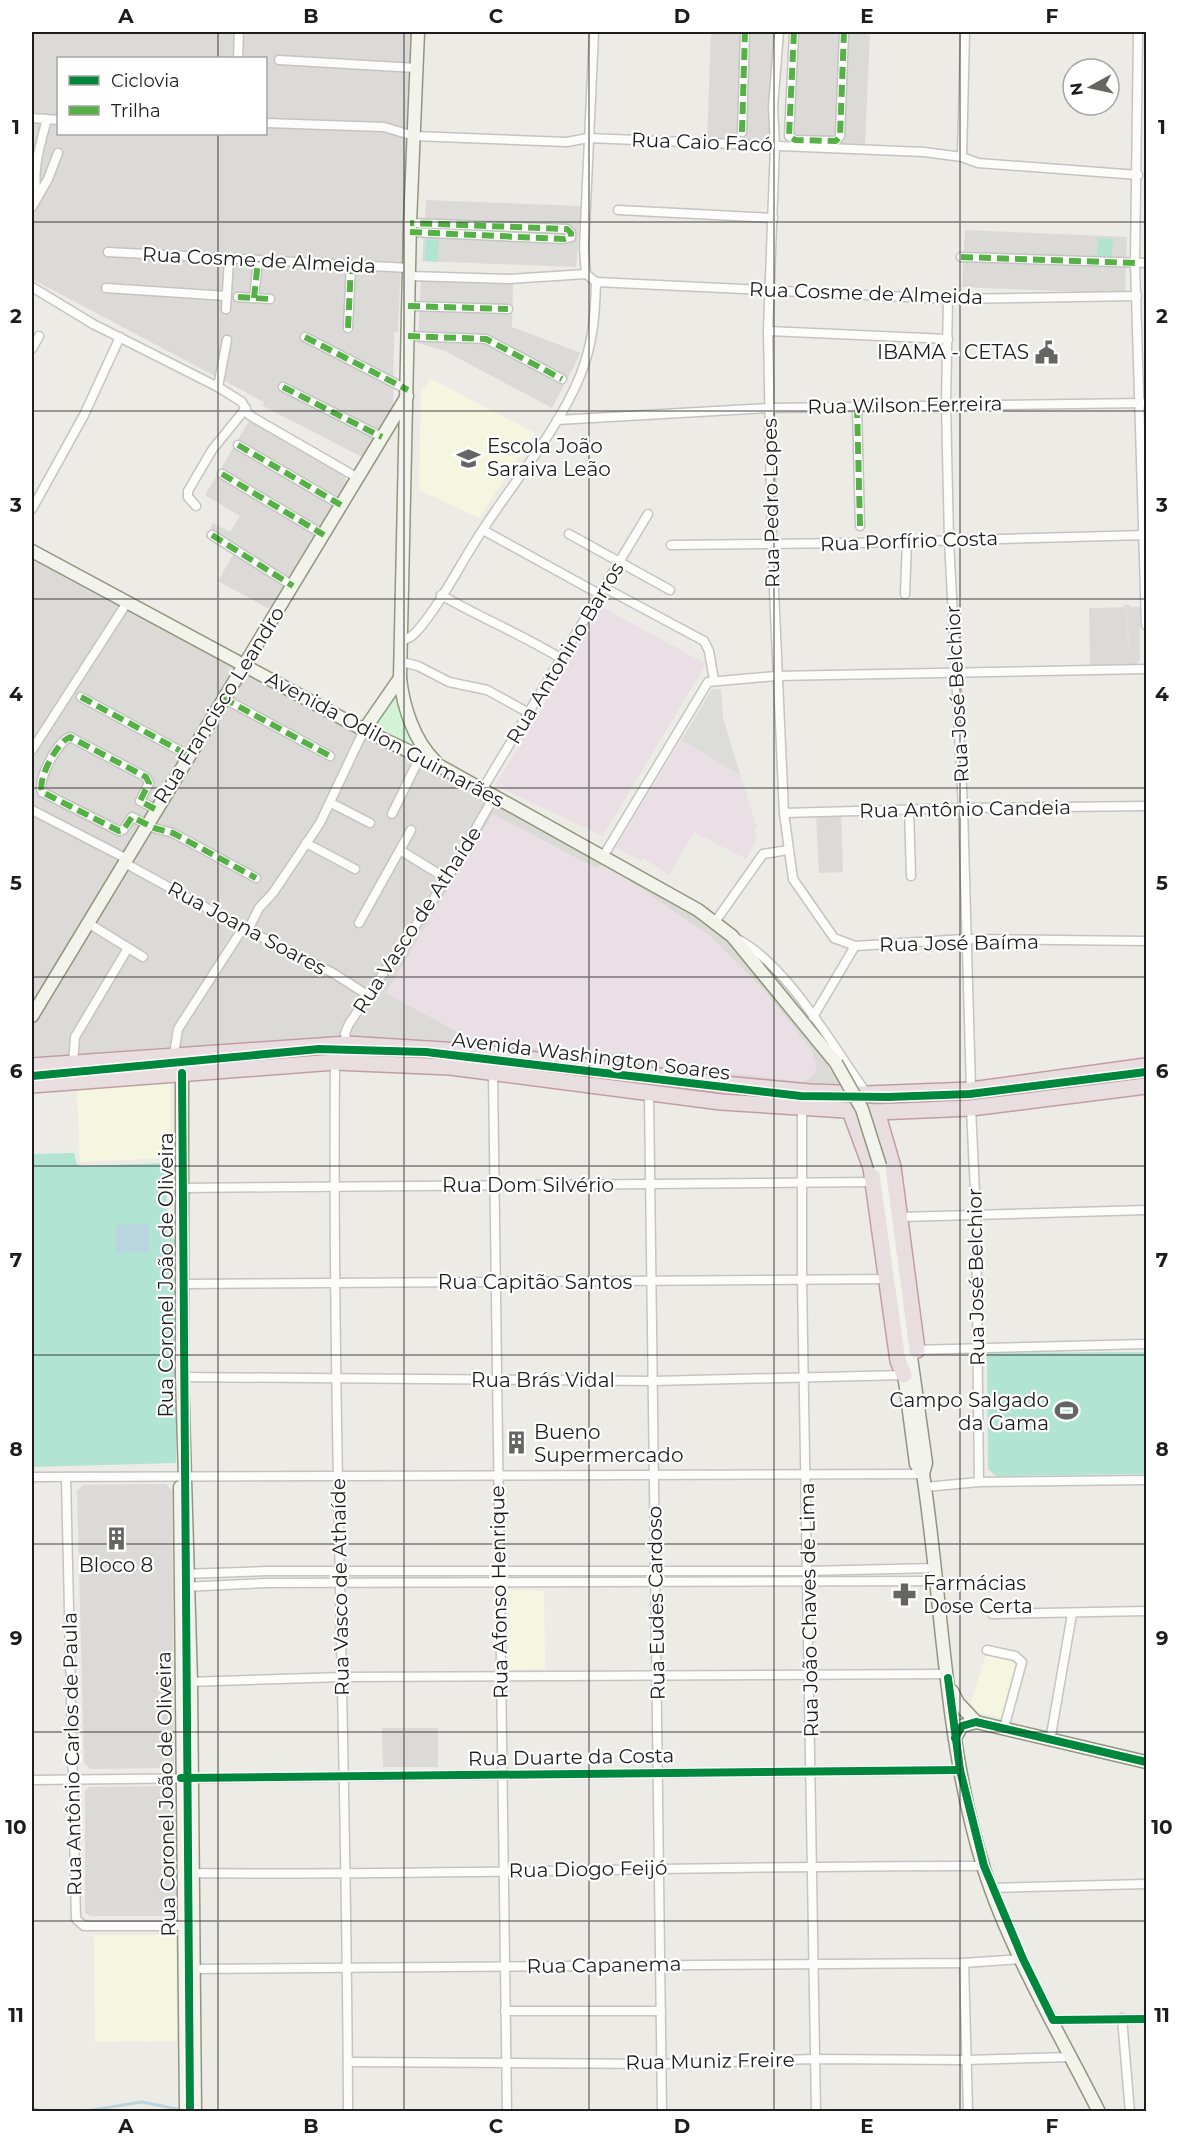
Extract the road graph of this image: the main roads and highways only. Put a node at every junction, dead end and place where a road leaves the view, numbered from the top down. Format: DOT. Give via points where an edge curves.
graph roads {
  1 [pos="418,32"];
  2 [pos="408,392"];
  3 [pos="385,433"];
  4 [pos="406,440"];
  5 [pos="32,551"];
  6 [pos="246,664"];
  7 [pos="400,678"];
  8 [pos="364,730"];
  9 [pos="440,766"];
  10 [pos="32,1016"];
  11 [pos="32,1066"];
  12 [pos="1146,1066"];
  13 [pos="182,1073"];
  14 [pos="32,1085"];
  15 [pos="1146,1086"];
  16 [pos="850,1111"];
  17 [pos="877,1112"];
  18 [pos="911,1347"];
  19 [pos="904,1375"];
  20 [pos="923,1474"];
  21 [pos="948,1676"];
  22 [pos="976,1722"];
  23 [pos="954,1738"];
  24 [pos="1146,1762"];
  25 [pos="186,1778"];
  26 [pos="189,1968"];
  27 [pos="186,2112"];
  28 [pos="195,2112"];
  29 [pos="1099,2112"];
  1 -- 2 [label="main road"];
  2 -- 3 [label="main road, Rua Francisco Leandro"];
  2 -- 4 [label="main road"];
  3 -- 4 [label="main road" via="402,422"];
  3 -- 6 [label="main road, Rua Francisco Leandro"];
  4 -- 7 [label="main road"];
  5 -- 6 [label="main road, Avenida Odilon Guimarães"];
  6 -- 8 [label="main road, Avenida Odilon Guimarães"];
  6 -- 10 [label="main road, Rua Francisco Leandro"];
  7 -- 8 [label="main road"];
  7 -- 9 [label="main road" via="419,741"];
  8 -- 9 [label="main road, Avenida Odilon Guimarães"];
  9 -- 18 [label="main road, Avenida Odilon Guimarães, bridge" via="666,890 715,922 732,936 836,1063 862,1109 880,1166"];
  11 -- 12 [label="highway, Avenida Washington Soares" via="347,1044 476,1052 704,1082 867,1094 971,1090"];
  13 -- 14 [label="highway, Avenida Washington Soares"];
  13 -- 16 [label="highway, Avenida Washington Soares" via="335,1062 412,1064 649,1094"];
  13 -- 25 [label="main road, Rua Coronel João de Oliveira" via="184,1478 179,1495 184,1574"];
  15 -- 17 [label="highway, Avenida Washington Soares" via="971,1108"];
  16 -- 17 [label="highway, Avenida Washington Soares"];
  16 -- 19 [label="highway" via="865,1145 873,1182 898,1361"];
  17 -- 18 [label="highway" via="893,1167 901,1217"];
  18 -- 19 [label="main road" via="902,1355"];
  18 -- 20 [label="main road" via="926,1463"];
  19 -- 20 [label="main road" via="916,1464"];
  20 -- 21 [label="main road"];
  21 -- 22 [label="main road" via="958,1703"];
  21 -- 23 [label="main road"];
  22 -- 23 [label="main road" via="962,1726"];
  22 -- 24 [label="main road"];
  23 -- 29 [label="main road" via="991,1888"];
  25 -- 26 [label="main road, Rua Coronel João de Oliveira" via="192,1874"];
  25 -- 26 [label="main road, Rua Coronel João de Oliveira" via="184,1926"];
  26 -- 27 [label="main road, Rua Coronel João de Oliveira"];
  26 -- 28 [label="main road, Rua Coronel João de Oliveira"];
}
